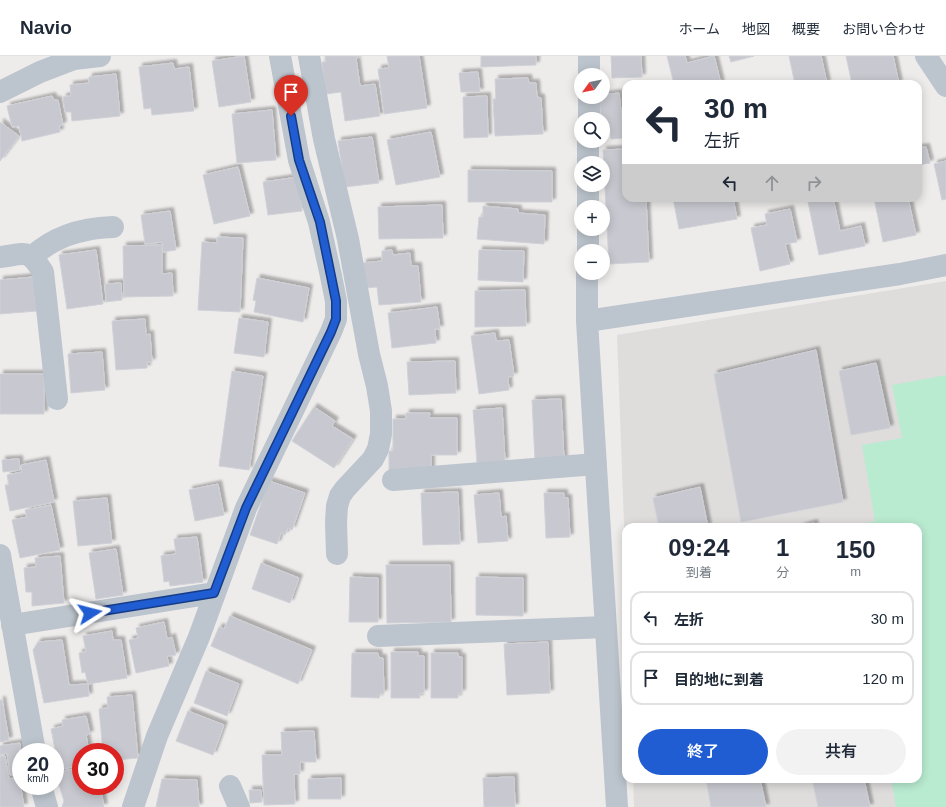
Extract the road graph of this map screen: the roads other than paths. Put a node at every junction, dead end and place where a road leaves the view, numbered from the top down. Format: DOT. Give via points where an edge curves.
graph roads {
  1 [pos="100,56"];
  2 [pos="280,56"];
  3 [pos="309,56"];
  4 [pos="589,56"];
  5 [pos="926,56"];
  6 [pos="589,68"];
  7 [pos="946,86"];
  8 [pos="0,92"];
  9 [pos="113,227"];
  10 [pos="0,257"];
  11 [pos="32,257"];
  12 [pos="946,265"];
  13 [pos="588,280"];
  14 [pos="587,321"];
  15 [pos="57,399"];
  16 [pos="596,464"];
  17 [pos="393,480"];
  18 [pos="337,554"];
  19 [pos="0,555"];
  20 [pos="214,593"];
  21 [pos="12,626"];
  22 [pos="606,627"];
  23 [pos="378,636"];
  24 [pos="33,743"];
  25 [pos="230,786"];
  26 [pos="43,795"];
  27 [pos="46,807"];
  28 [pos="133,807"];
  29 [pos="239,807"];
  30 [pos="617,807"];
  1 -- 8 [label="street" via="74,59"];
  2 -- 20 [label="street" via="299,160 320,222 336,301 336,319 246,508"];
  3 -- 18 [label="street" via="381,411 381,434 375,454 368,466 343,493 337,506"];
  4 -- 6 [label="street"];
  5 -- 7 [label="street"];
  9 -- 11 [label="street" via="72,233 42,248"];
  10 -- 11 [label="street" via="26,254"];
  11 -- 15 [label="street" via="43,272"];
  12 -- 14 [label="street"];
  13 -- 14 [label="street"];
  14 -- 16 [label="street"];
  16 -- 17 [label="street"];
  16 -- 22 [label="street"];
  19 -- 21 [label="street"];
  20 -- 21 [label="street"];
  20 -- 28 [label="street" via="187,668 157,736"];
  21 -- 24 [label="street"];
  22 -- 23 [label="street"];
  22 -- 30 [label="street"];
  25 -- 29 [label="street"];
  26 -- 27 [label="street"];
}
